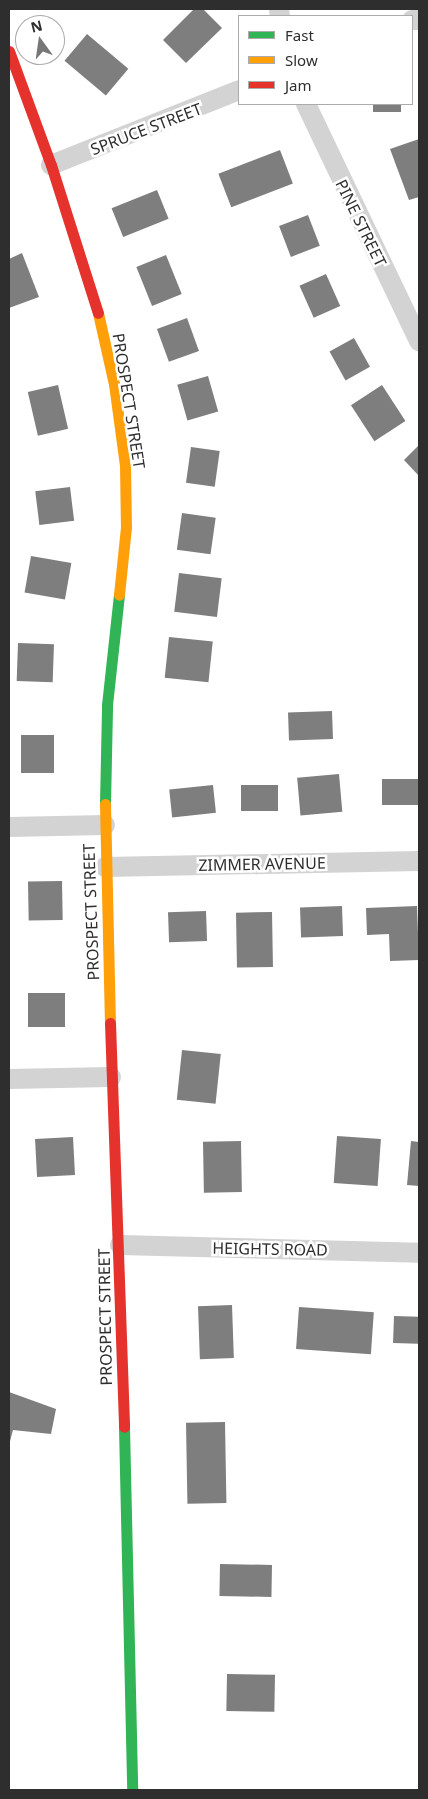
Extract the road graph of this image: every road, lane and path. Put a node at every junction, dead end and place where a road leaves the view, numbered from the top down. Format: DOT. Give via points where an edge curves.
graph roads {
  1 [pos="9,51"];
  2 [pos="238,90"];
  3 [pos="306,105"];
  4 [pos="51,165"];
  5 [pos="419,341"];
  6 [pos="105,825"];
  7 [pos="9,827"];
  8 [pos="419,862"];
  9 [pos="105,867"];
  10 [pos="111,1077"];
  11 [pos="9,1079"];
  12 [pos="120,1245"];
  13 [pos="419,1253"];
  14 [pos="132,1790"];
  1 -- 4 [label="main road, PROSPECT STREET"];
  2 -- 4 [label="street, SPRUCE STREET"];
  3 -- 5 [label="street, PINE STREET"];
  4 -- 6 [label="main road, PROSPECT STREET" via="96,305 114,384 126,465 126,527 108,705"];
  6 -- 7 [label="street"];
  6 -- 9 [label="main road, PROSPECT STREET"];
  8 -- 9 [label="street, ZIMMER AVENUE"];
  9 -- 10 [label="main road, PROSPECT STREET"];
  10 -- 11 [label="street"];
  10 -- 12 [label="main road, PROSPECT STREET"];
  12 -- 13 [label="street, HEIGHTS ROAD"];
  12 -- 14 [label="main road, PROSPECT STREET"];
}
